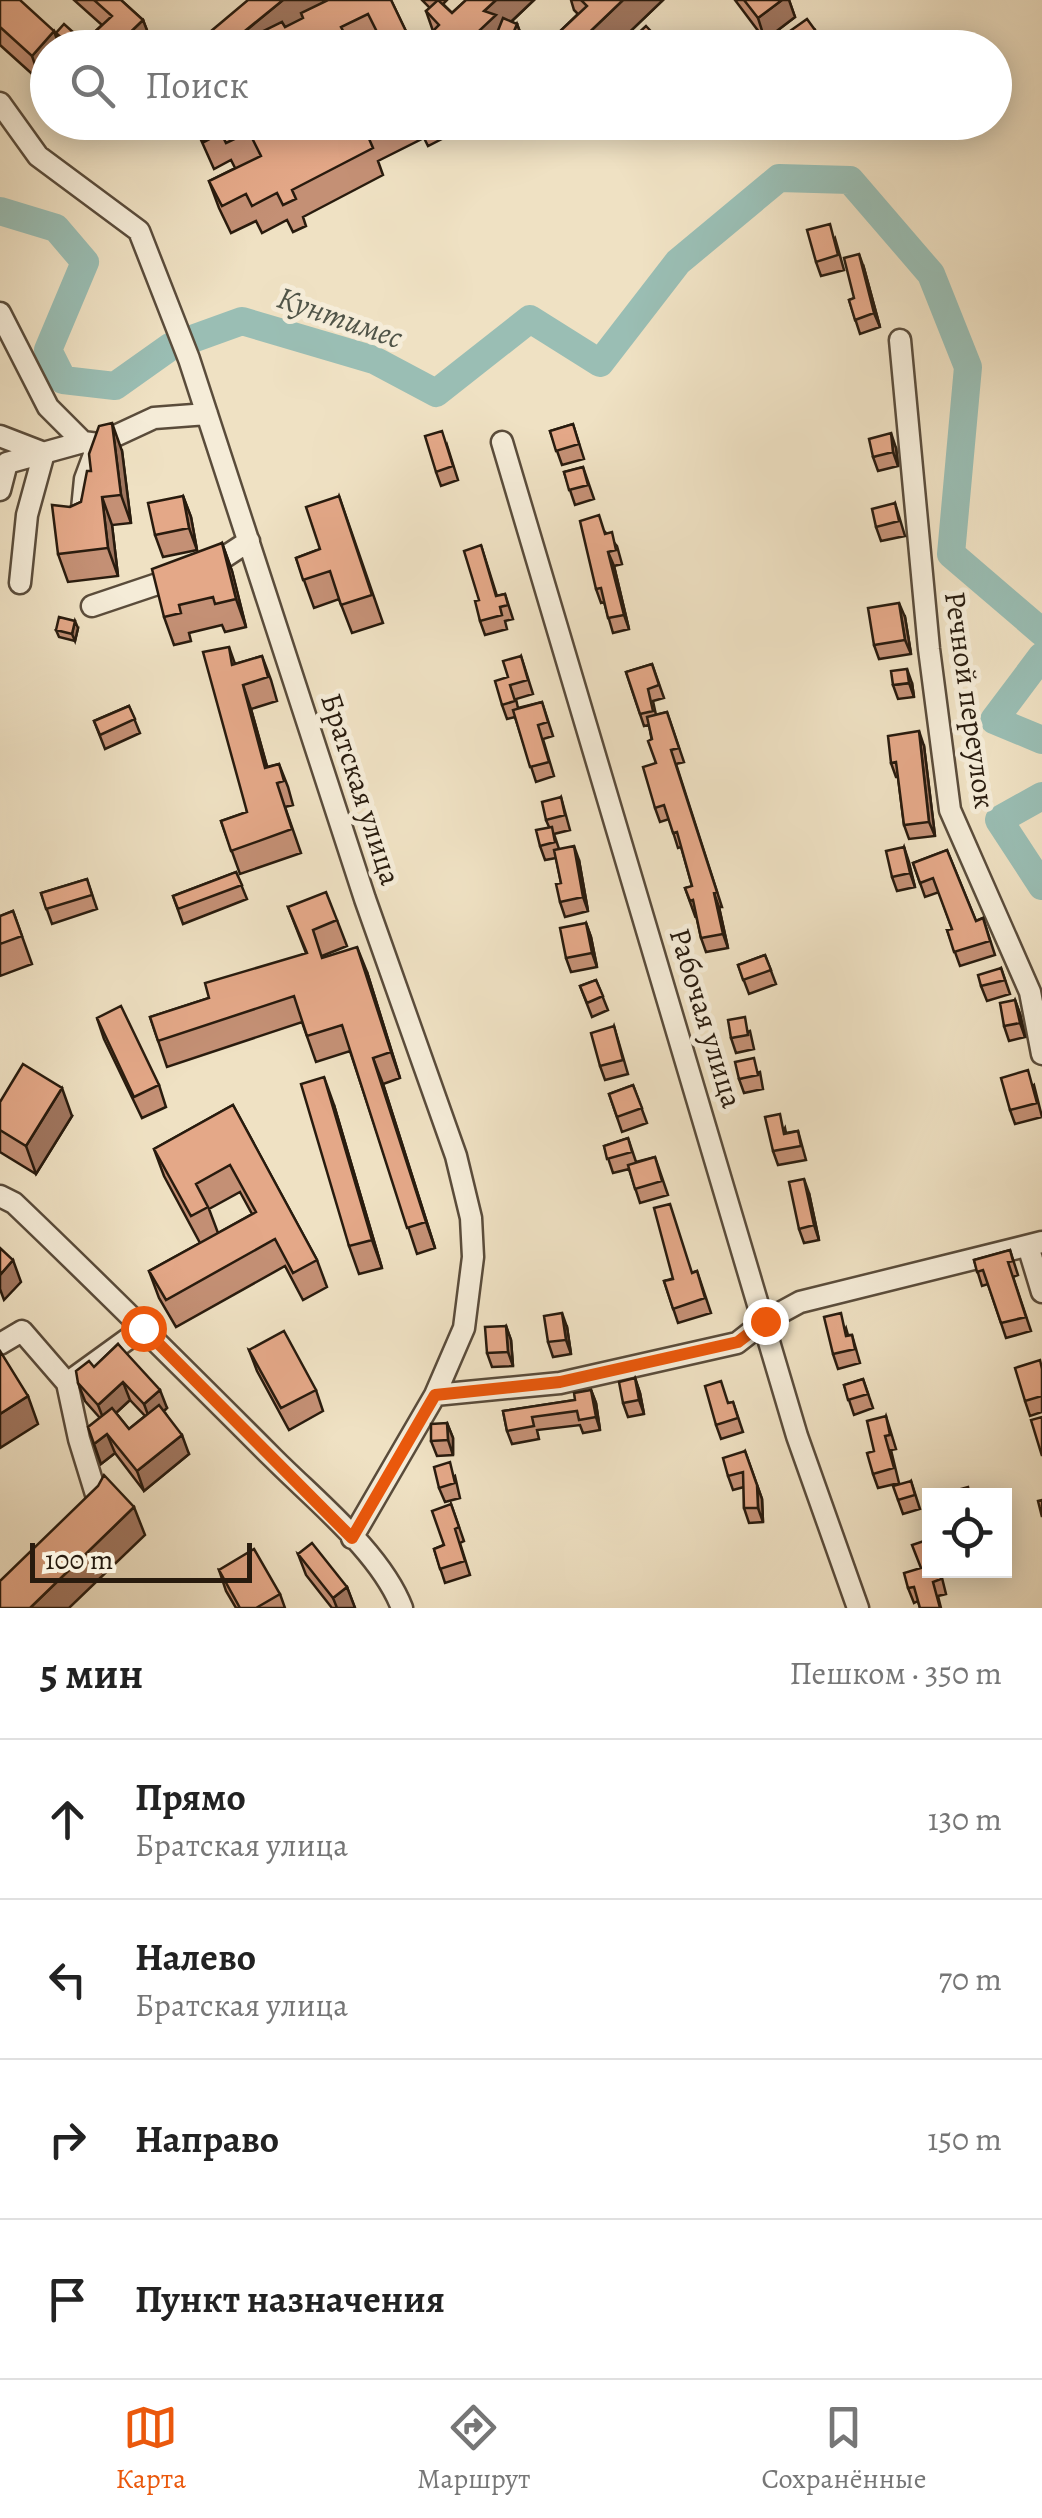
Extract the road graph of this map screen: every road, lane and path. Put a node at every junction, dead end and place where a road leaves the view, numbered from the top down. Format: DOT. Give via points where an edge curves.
graph roads {
  1 [pos="0,103"];
  2 [pos="0,313"];
  3 [pos="900,340"];
  4 [pos="207,414"];
  5 [pos="0,436"];
  6 [pos="502,442"];
  7 [pos="91,443"];
  8 [pos="44,453"];
  9 [pos="0,490"];
  10 [pos="82,521"];
  11 [pos="249,541"];
  12 [pos="20,583"];
  13 [pos="92,606"];
  14 [pos="1042,1054"];
  15 [pos="0,1196"];
  16 [pos="1035,1244"];
  17 [pos="1042,1292"];
  18 [pos="765,1321"];
  19 [pos="143,1328"];
  20 [pos="0,1344"];
  21 [pos="67,1383"];
  22 [pos="435,1395"];
  23 [pos="71,1531"];
  24 [pos="352,1538"];
  25 [pos="402,1608"];
  26 [pos="858,1608"];
  1 -- 4 [label="street, Братская улица" via="38,156 139,232"];
  2 -- 7 [label="street" via="48,406"];
  3 -- 14 [label="street, Речной переулок" via="950,810 1030,992"];
  4 -- 7 [label="street" via="154,418"];
  4 -- 11 [label="street, Братская улица"];
  5 -- 8 [label="street"];
  6 -- 18 [label="street, Рабочая улица"];
  7 -- 8 [label="street"];
  7 -- 10 [label="street"];
  8 -- 9 [label="street" via="7,463"];
  8 -- 12 [label="street" via="27,515"];
  11 -- 13 [label="street" via="211,566"];
  11 -- 22 [label="street, Братская улица" via="456,1156 471,1218 464,1328"];
  15 -- 19 [label="street"];
  16 -- 17 [label="street"];
  16 -- 18 [label="street" via="800,1302"];
  18 -- 22 [label="street" via="738,1342 560,1382"];
  18 -- 26 [label="street, Рабочая улица" via="797,1436"];
  19 -- 21 [label="street"];
  19 -- 24 [label="street"];
  20 -- 21 [label="street" via="22,1331"];
  21 -- 23 [label="street" via="99,1504"];
  22 -- 24 [label="street, Братская улица"];
  24 -- 25 [label="street"];
}
